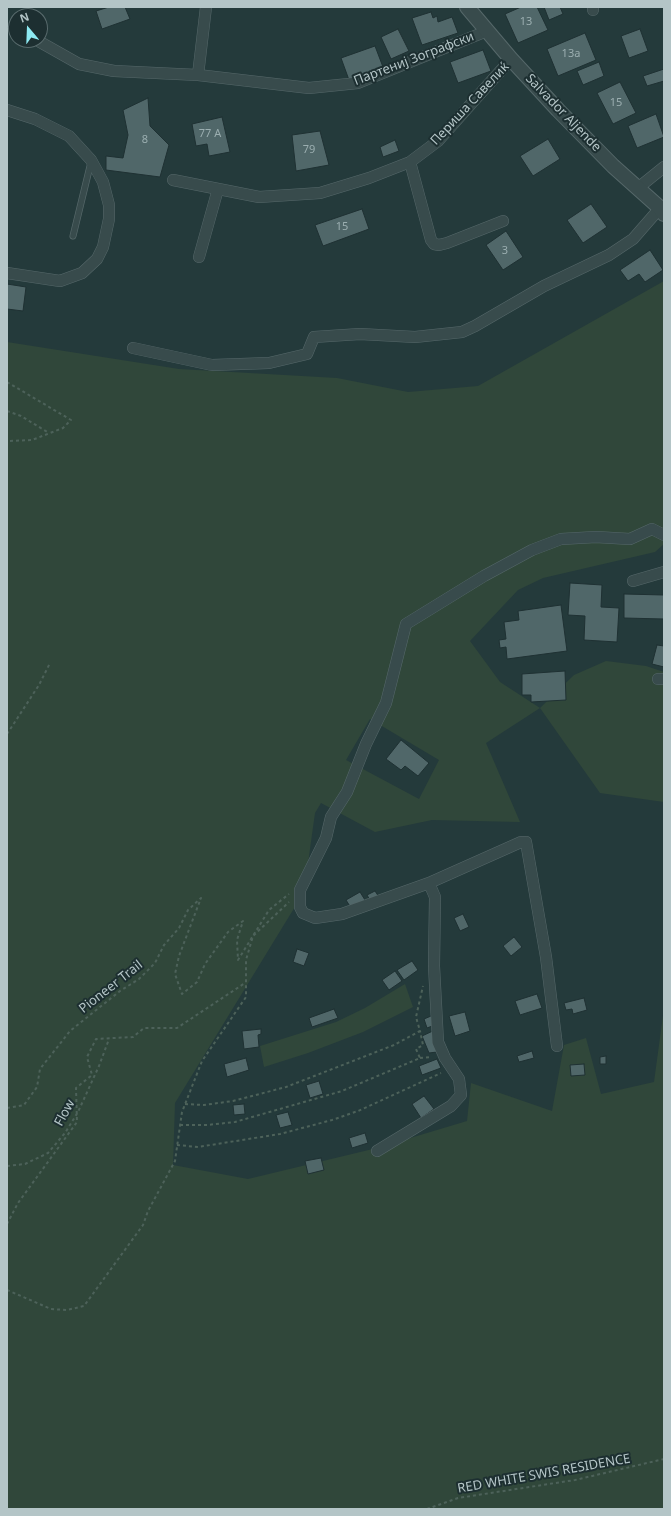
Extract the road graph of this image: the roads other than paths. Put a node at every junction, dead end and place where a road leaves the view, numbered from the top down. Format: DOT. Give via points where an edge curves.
graph roads {
  1 [pos="206,7"];
  2 [pos="467,7"];
  3 [pos="487,31"];
  4 [pos="48,47"];
  5 [pos="511,60"];
  6 [pos="198,75"];
  7 [pos="7,110"];
  8 [pos="91,160"];
  9 [pos="410,162"];
  10 [pos="664,167"];
  11 [pos="173,180"];
  12 [pos="638,188"];
  13 [pos="218,189"];
  14 [pos="662,211"];
  15 [pos="503,221"];
  16 [pos="73,236"];
  17 [pos="199,257"];
  18 [pos="7,273"];
  19 [pos="134,348"];
  20 [pos="664,535"];
  21 [pos="664,572"];
  22 [pos="633,581"];
  23 [pos="429,883"];
  24 [pos="557,1046"];
  25 [pos="377,1151"];
  1 -- 6 [label="street"];
  2 -- 3 [label="street, Salvador Aljende"];
  3 -- 5 [label="street, Salvador Aljende"];
  3 -- 6 [label="street, Партениј Зографски" via="358,83 340,86 309,88"];
  4 -- 6 [label="street, Партениј Зографски" via="79,64 107,70"];
  5 -- 9 [label="street, Периша Савелиќ" via="438,141"];
  5 -- 12 [label="street, Salvador Aljende" via="613,166"];
  7 -- 8 [label="street" via="35,119 69,136"];
  8 -- 16 [label="lane"];
  8 -- 18 [label="street" via="104,182 109,205 107,233 97,259 82,273 60,281"];
  9 -- 13 [label="street, Периша Савелиќ" via="320,193 259,197"];
  9 -- 15 [label="street" via="434,244 447,243"];
  10 -- 12 [label="street"];
  11 -- 13 [label="street, Периша Савелиќ"];
  12 -- 14 [label="street, Salvador Aljende"];
  13 -- 17 [label="street"];
  14 -- 19 [label="street" via="633,239 608,255 544,286 462,332 415,337 360,334 314,336 307,354 269,363 212,364"];
  20 -- 23 [label="street" via="652,530 630,539 596,536 561,539 532,550 484,576 406,624 386,703 347,792 331,817 326,838 300,890 300,907 302,913 315,918 349,911"];
  21 -- 22 [label="street"];
  23 -- 24 [label="street" via="526,842 546,957"];
  23 -- 25 [label="street" via="435,897 434,966 438,1042 460,1080 461,1095 450,1106"];
}
